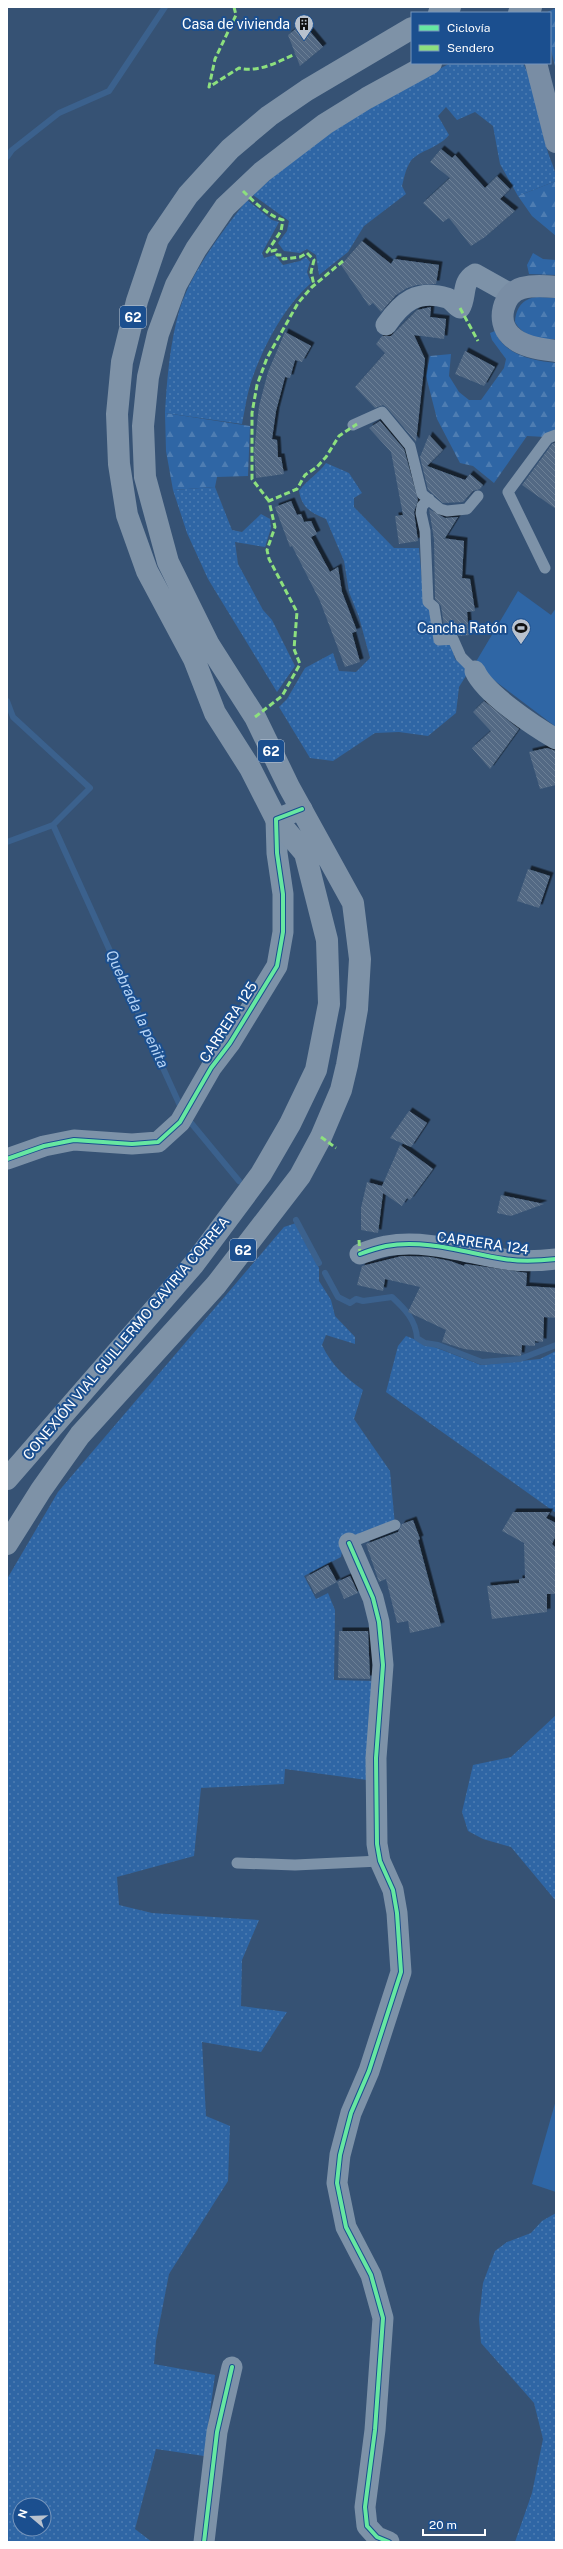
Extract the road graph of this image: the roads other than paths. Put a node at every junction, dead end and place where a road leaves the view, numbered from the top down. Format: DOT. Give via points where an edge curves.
graph roads {
  1 [pos="450,7"];
  2 [pos="531,7"];
  3 [pos="441,12"];
  4 [pos="521,12"];
  5 [pos="411,29"];
  6 [pos="429,64"];
  7 [pos="536,64"];
  8 [pos="556,142"];
  9 [pos="556,287"];
  10 [pos="511,294"];
  11 [pos="386,325"];
  12 [pos="556,350"];
  13 [pos="353,425"];
  14 [pos="556,435"];
  15 [pos="478,496"];
  16 [pos="429,499"];
  17 [pos="545,568"];
  18 [pos="475,671"];
  19 [pos="556,739"];
  20 [pos="302,809"];
  21 [pos="276,819"];
  22 [pos="7,1159"];
  23 [pos="360,1254"];
  24 [pos="556,1259"];
  25 [pos="7,1479"];
  26 [pos="395,1525"];
  27 [pos="349,1543"];
  28 [pos="7,1544"];
  29 [pos="380,1861"];
  30 [pos="237,1863"];
  31 [pos="232,2368"];
  32 [pos="204,2542"];
  33 [pos="389,2542"];
  1 -- 3 [label="highway"];
  2 -- 4 [label="highway"];
  5 -- 21 [label="highway, CONEXIÓN VIAL GUILLERMO GAVIRIA CORREA / 62" via="324,79 269,116 230,150 188,195 158,239 137,301 122,362 117,414 119,464 127,515 147,572 194,659 215,713 250,768"];
  6 -- 20 [label="highway, CONEXIÓN VIAL GUILLERMO GAVIRIA CORREA / 62" via="325,124 262,172 225,207 196,249 176,285 158,334 148,377 143,426 145,477 168,562 210,645 254,717"];
  7 -- 8 [label="street"];
  9 -- 10 [label="street" via="521,288"];
  10 -- 11 [label="street" via="475,274 463,288 460,308 448,298 424,296 400,305"];
  10 -- 12 [label="street" via="505,304 503,316 504,327 510,336 527,344"];
  13 -- 16 [label="lane" via="382,412 410,446 422,494"];
  14 -- 17 [label="lane" via="548,438 508,492"];
  15 -- 16 [label="lane" via="467,509 461,511 440,509"];
  16 -- 18 [label="lane" via="422,506 421,513 425,532 428,602 434,607 439,640 453,639 461,657"];
  18 -- 19 [label="street" via="482,683 522,718"];
  20 -- 21 [label="street"];
  20 -- 28 [label="highway, CONEXIÓN VIAL GUILLERMO GAVIRIA CORREA / 62" via="353,903 360,959 357,1009 341,1090 321,1137 300,1176 216,1285 80,1435"];
  21 -- 22 [label="street, CARRERA 125" via="283,924 277,966 230,1043 211,1068 180,1122 158,1142 132,1144 74,1140 44,1146"];
  21 -- 25 [label="highway, CONEXIÓN VIAL GUILLERMO GAVIRIA CORREA / 62" via="305,852 327,940 329,1004 316,1070 261,1174 210,1244"];
  23 -- 24 [label="street, CARRERA 124" via="381,1241 435,1246 506,1260"];
  26 -- 27 [label="lane"];
  27 -- 29 [label="street" via="373,1598 379,1622 382,1656 376,1758 377,1844"];
  29 -- 30 [label="lane" via="295,1865"];
  29 -- 33 [label="street" via="391,1884 396,1905 401,1972 369,2071 351,2113 340,2155 338,2183 346,2227 371,2275 383,2318 375,2430 365,2507 367,2526 377,2537"];
  31 -- 32 [label="street" via="216,2438"];
}
